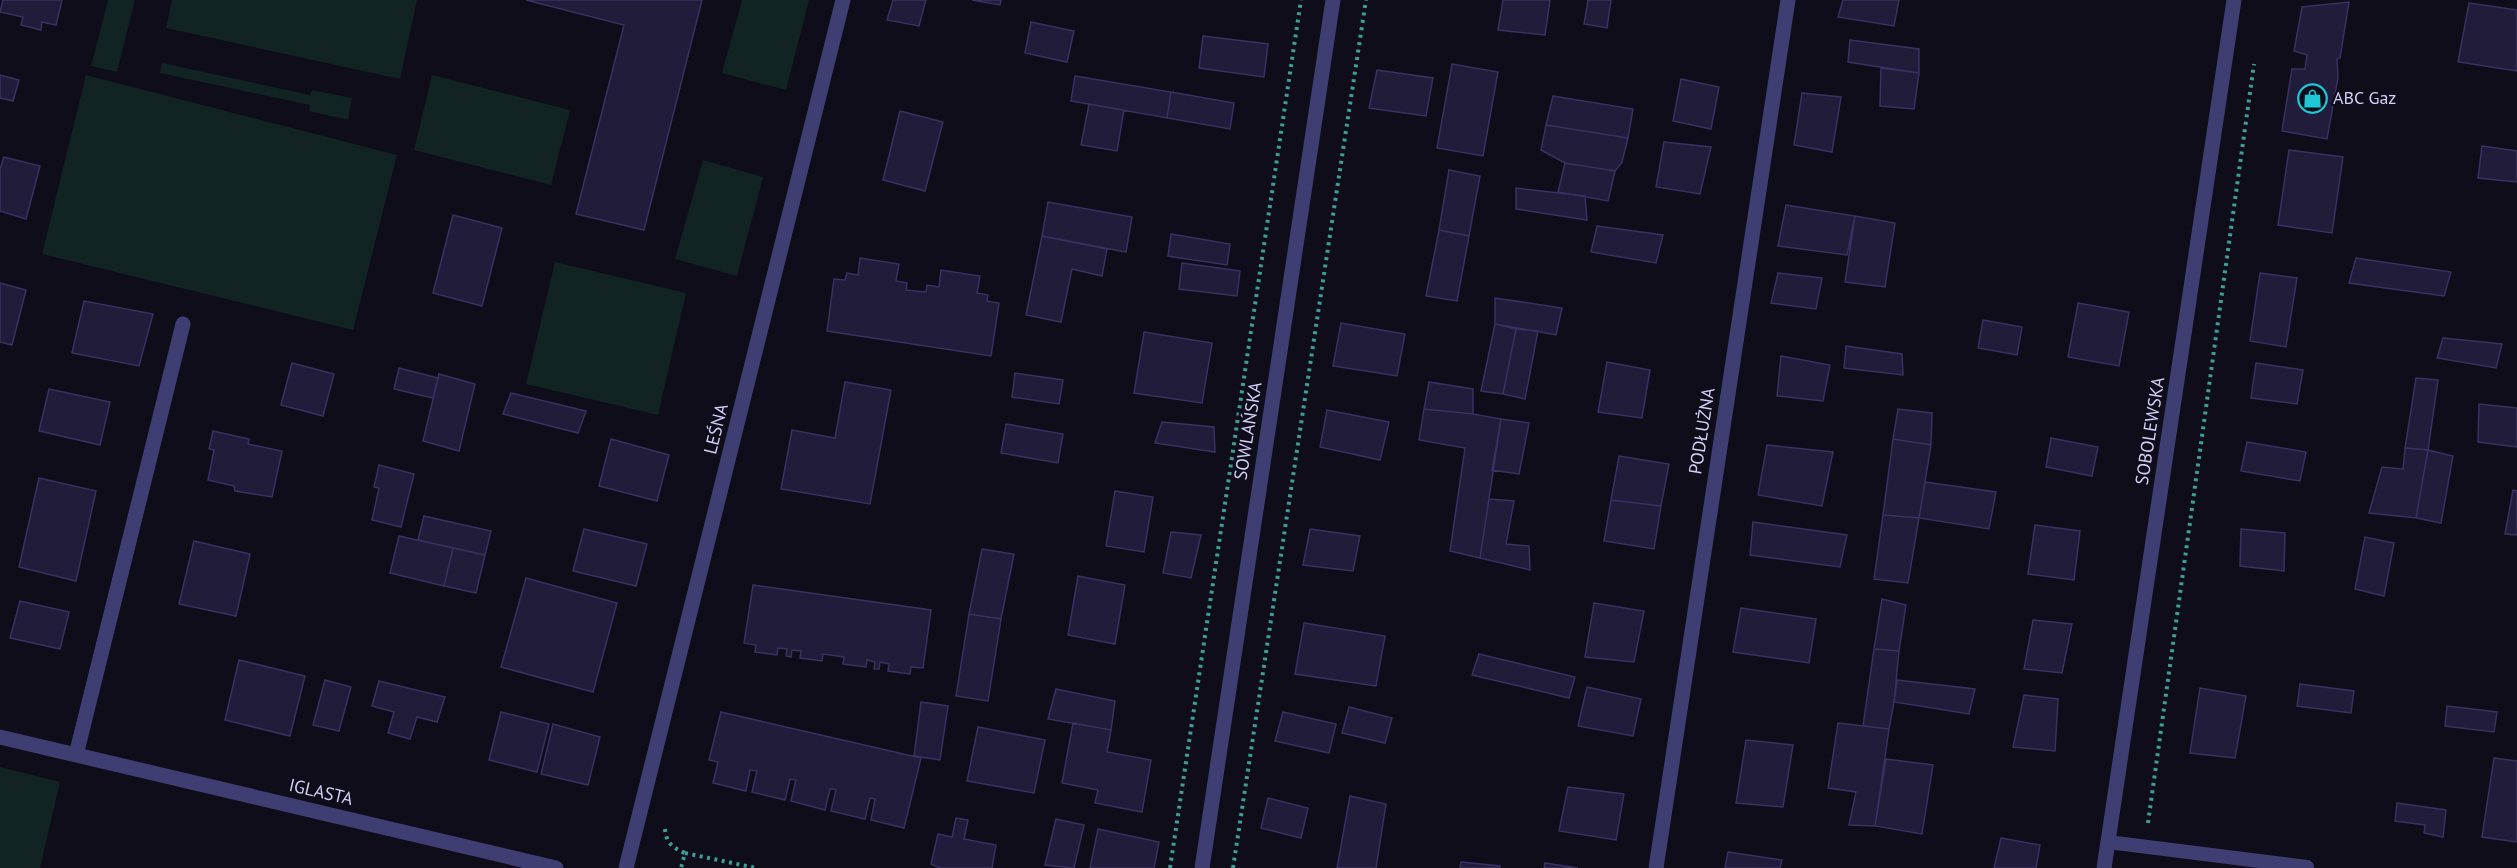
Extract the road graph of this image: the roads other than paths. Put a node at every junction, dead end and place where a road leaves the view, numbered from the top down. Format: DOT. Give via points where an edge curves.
graph roads {
  1 [pos="843,0"];
  2 [pos="1333,0"];
  3 [pos="1788,0"];
  4 [pos="2234,0"];
  5 [pos="183,324"];
  6 [pos="0,737"];
  7 [pos="76,755"];
  8 [pos="2108,842"];
  9 [pos="630,867"];
  10 [pos="2307,867"];
  11 [pos="556,868"];
  12 [pos="1202,868"];
  13 [pos="1656,868"];
  14 [pos="2104,868"];
  1 -- 9 [label="street, LEŚNA"];
  2 -- 12 [label="street, SOWLAŃSKA"];
  3 -- 13 [label="street, PODŁUŻNA"];
  4 -- 8 [label="street, SOBOLEWSKA"];
  5 -- 7 [label="street"];
  6 -- 7 [label="street, IGLASTA"];
  7 -- 11 [label="street, IGLASTA"];
  8 -- 10 [label="lane"];
  8 -- 14 [label="street, SOBOLEWSKA"];
}
